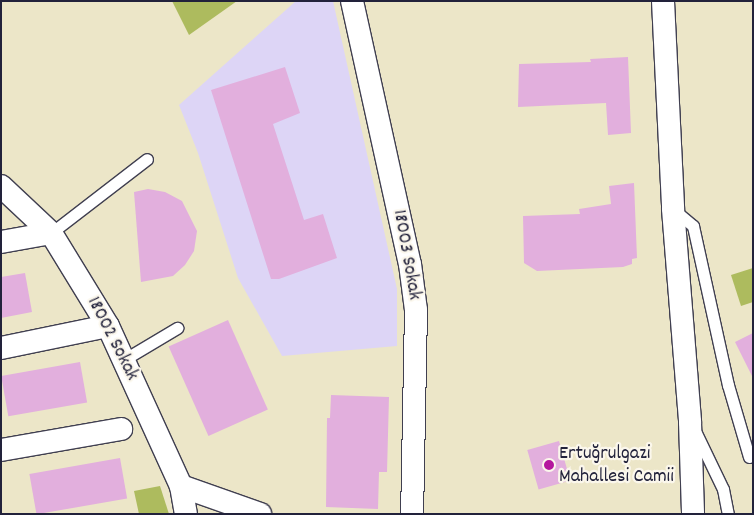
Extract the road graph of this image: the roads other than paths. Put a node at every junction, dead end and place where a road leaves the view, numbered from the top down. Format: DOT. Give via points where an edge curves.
graph roads {
  1 [pos="352,1"];
  2 [pos="663,1"];
  3 [pos="147,159"];
  4 [pos="1,186"];
  5 [pos="672,209"];
  6 [pos="51,233"];
  7 [pos="1,242"];
  8 [pos="108,326"];
  9 [pos="177,328"];
  10 [pos="1,348"];
  11 [pos="124,359"];
  12 [pos="690,422"];
  13 [pos="121,429"];
  14 [pos="1,450"];
  15 [pos="749,457"];
  16 [pos="181,486"];
  17 [pos="186,514"];
  18 [pos="260,514"];
  19 [pos="412,514"];
  20 [pos="694,514"];
  21 [pos="728,514"];
  1 -- 19 [label="street, 18003 Sokak" via="412,274 416,310"];
  2 -- 5 [label="street"];
  3 -- 6 [label="lane"];
  4 -- 6 [label="street, 18002 Sokak"];
  5 -- 12 [label="street"];
  5 -- 15 [label="lane" via="693,226 728,386"];
  6 -- 7 [label="street"];
  6 -- 8 [label="street, 18002 Sokak"];
  8 -- 10 [label="street"];
  8 -- 11 [label="street, 18002 Sokak"];
  9 -- 11 [label="lane"];
  11 -- 16 [label="street, 18002 Sokak"];
  12 -- 20 [label="street"];
  12 -- 21 [label="lane" via="724,489"];
  13 -- 14 [label="street"];
  16 -- 17 [label="street, 18002 Sokak"];
  16 -- 18 [label="street"];
}
